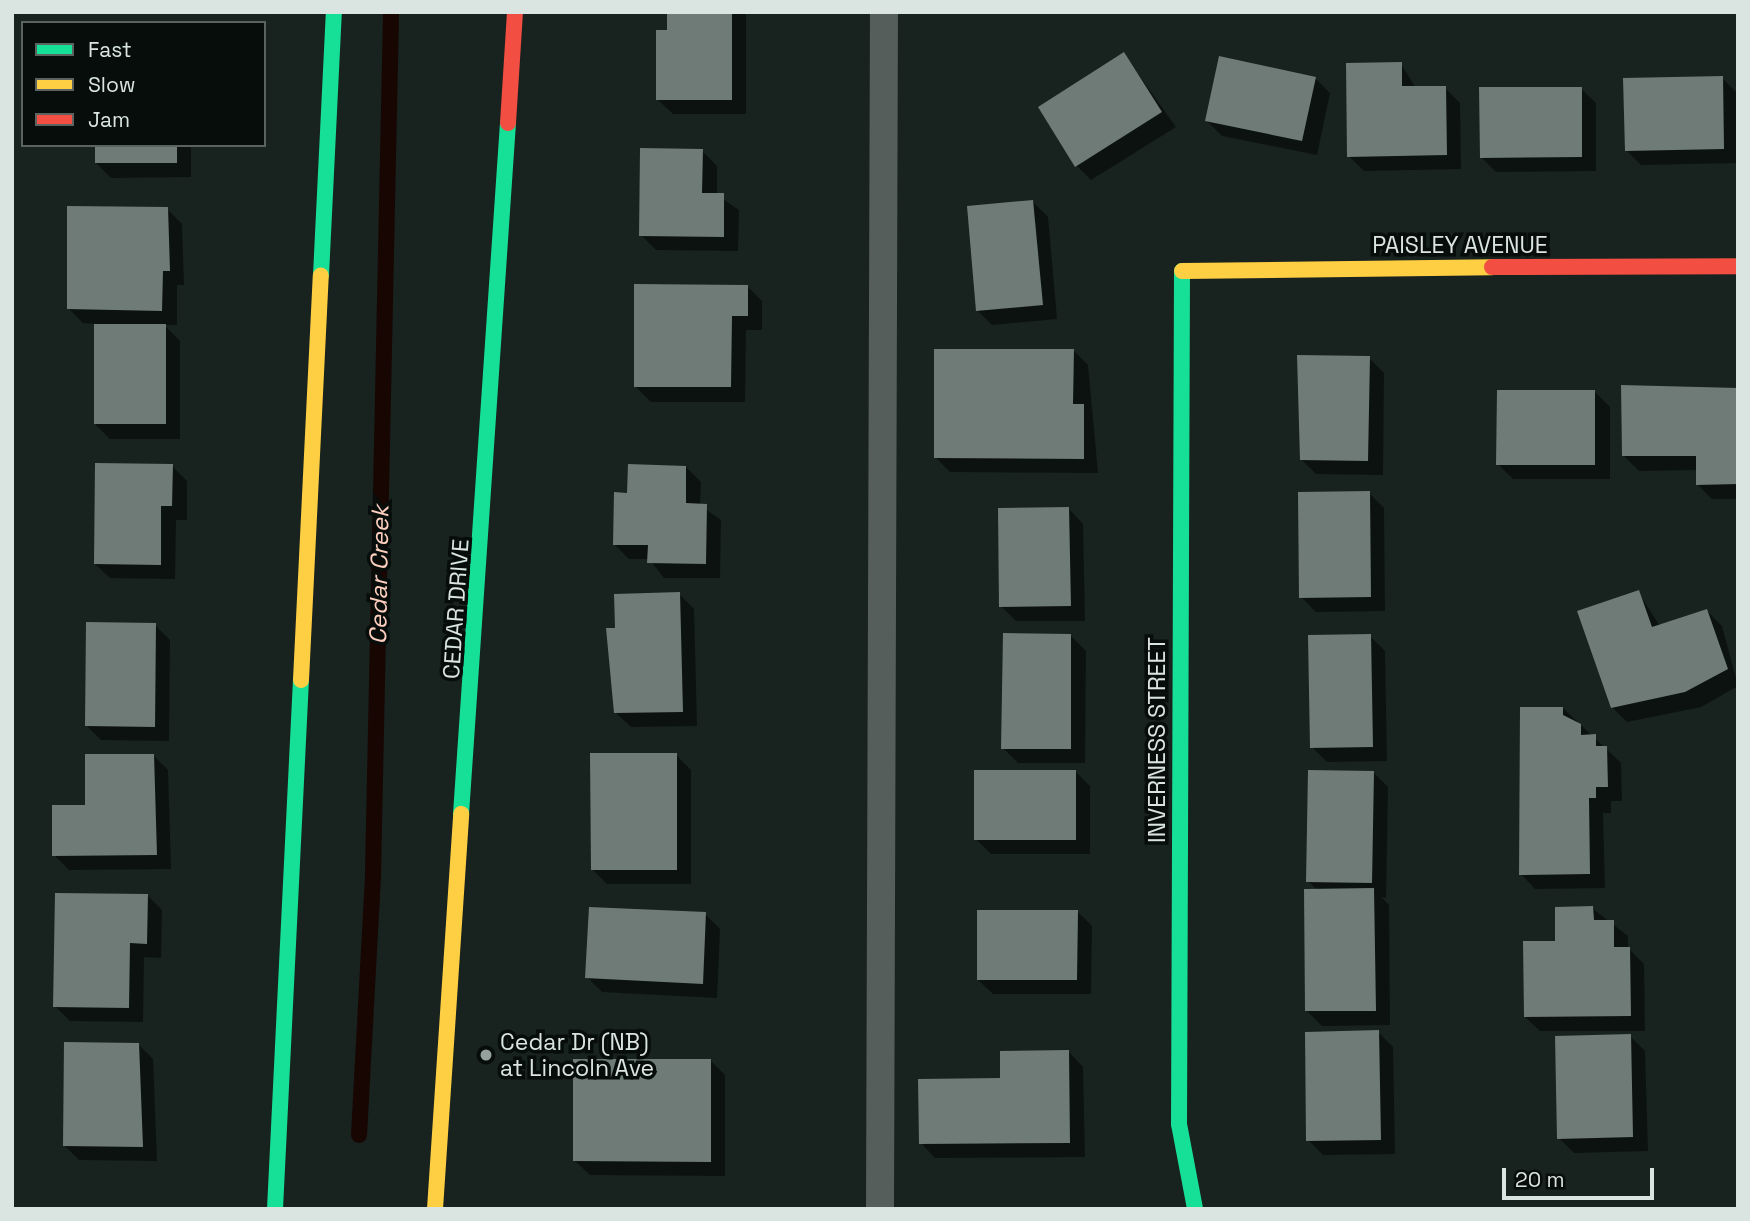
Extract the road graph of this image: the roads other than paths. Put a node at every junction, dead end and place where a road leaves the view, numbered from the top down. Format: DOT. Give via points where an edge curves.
graph roads {
  1 [pos="334,12"];
  2 [pos="515,12"];
  3 [pos="884,12"];
  4 [pos="1738,266"];
  5 [pos="1182,269"];
  6 [pos="275,1209"];
  7 [pos="435,1209"];
  8 [pos="880,1209"];
  9 [pos="1195,1209"];
  1 -- 6 [label="street"];
  2 -- 7 [label="street, CEDAR DRIVE"];
  3 -- 8 [label="lane"];
  4 -- 5 [label="street, PAISLEY AVENUE"];
  5 -- 9 [label="street, INVERNESS STREET" via="1179,1124 1185,1186"];
}
